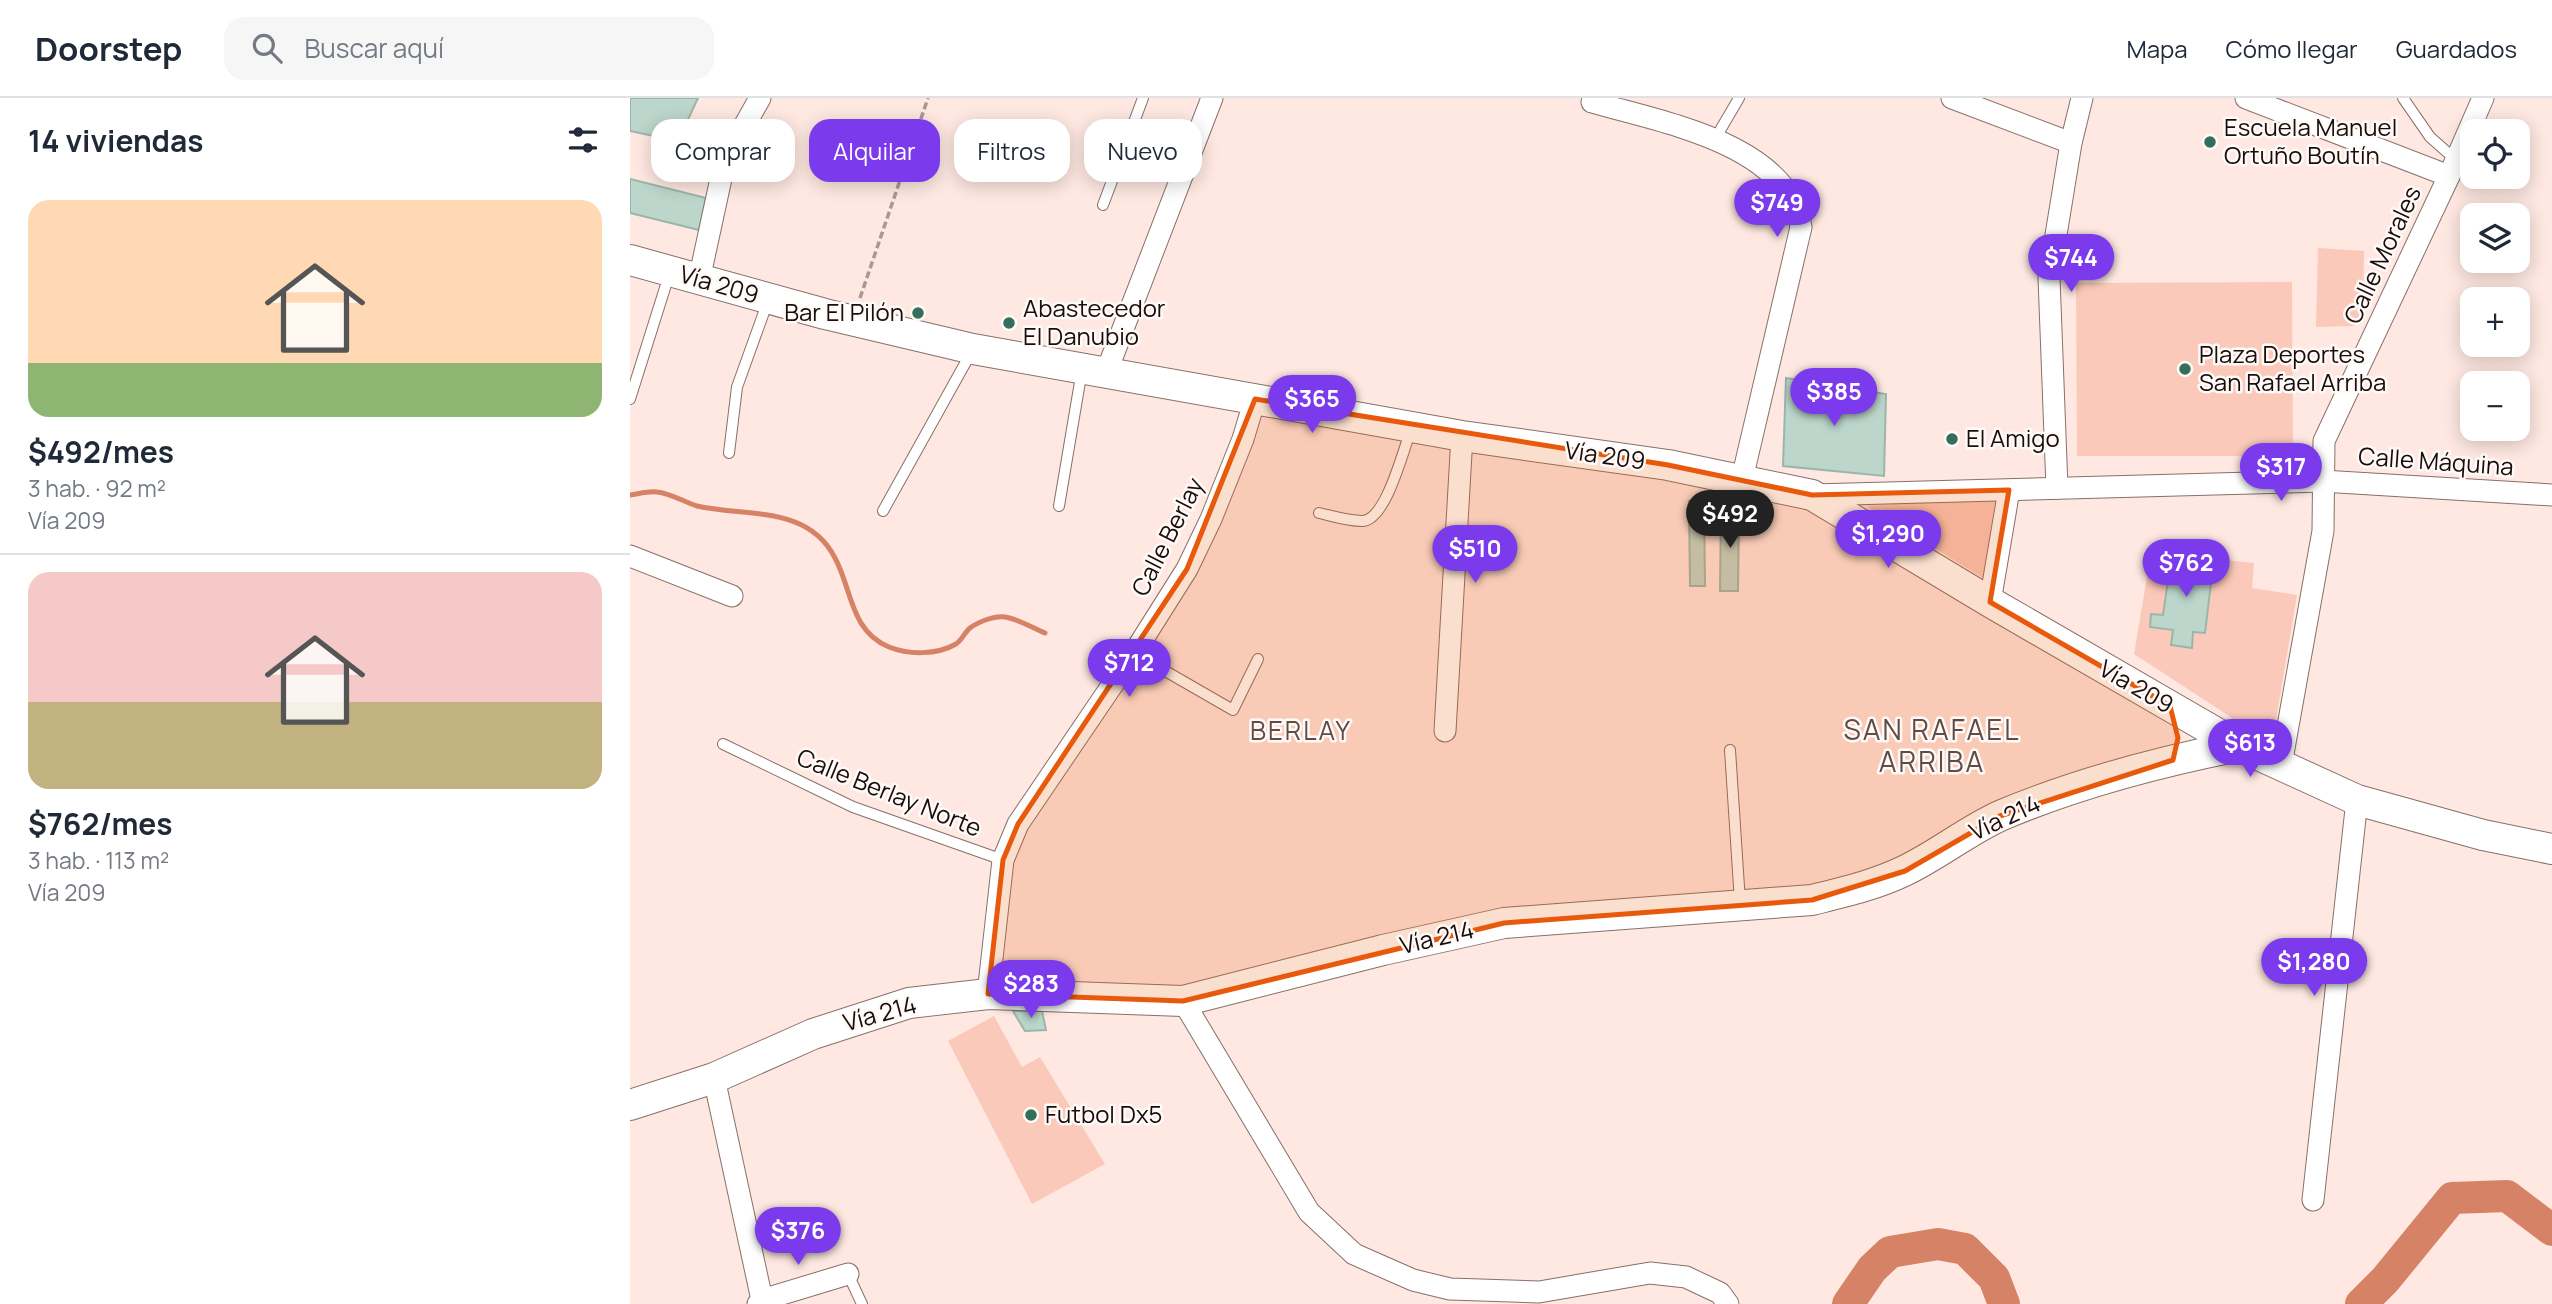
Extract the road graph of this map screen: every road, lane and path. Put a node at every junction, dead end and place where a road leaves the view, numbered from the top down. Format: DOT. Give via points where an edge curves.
graph roads {
  1 [pos="761,98"];
  2 [pos="928,98"];
  3 [pos="1143,98"];
  4 [pos="1212,98"];
  5 [pos="1739,98"];
  6 [pos="1952,98"];
  7 [pos="2082,98"];
  8 [pos="2246,98"];
  9 [pos="2403,98"];
  10 [pos="2483,98"];
  11 [pos="1589,99"];
  12 [pos="1715,139"];
  13 [pos="2071,143"];
  14 [pos="2452,168"];
  15 [pos="1103,205"];
  16 [pos="630,260"];
  17 [pos="670,271"];
  18 [pos="699,280"];
  19 [pos="769,299"];
  20 [pos="852,320"];
  21 [pos="973,349"];
  22 [pos="1094,371"];
  23 [pos="630,399"];
  24 [pos="1255,399"];
  25 [pos="1412,427"];
  26 [pos="1462,436"];
  27 [pos="729,453"];
  28 [pos="1742,479"];
  29 [pos="2322,481"];
  30 [pos="2057,488"];
  31 [pos="2009,490"];
  32 [pos="1812,495"];
  33 [pos="2552,495"];
  34 [pos="1059,506"];
  35 [pos="883,511"];
  36 [pos="1319,513"];
  37 [pos="630,556"];
  38 [pos="732,596"];
  39 [pos="1990,602"];
  40 [pos="1134,653"];
  41 [pos="1258,659"];
  42 [pos="2170,706"];
  43 [pos="1446,731"];
  44 [pos="723,744"];
  45 [pos="2239,746"];
  46 [pos="1730,750"];
  47 [pos="2172,760"];
  48 [pos="2281,765"];
  49 [pos="2357,800"];
  50 [pos="2552,849"];
  51 [pos="1003,860"];
  52 [pos="1740,905"];
  53 [pos="988,994"];
  54 [pos="1183,1001"];
  55 [pos="713,1078"];
  56 [pos="630,1105"];
  57 [pos="2313,1200"];
  58 [pos="848,1273"];
  59 [pos="1450,1289"];
  60 [pos="760,1302"];
  61 [pos="862,1304"];
  62 [pos="1472,1304"];
  63 [pos="1728,1304"];
  1 -- 18 [label="street" via="725,160"];
  2 -- 20 [label="path"];
  3 -- 15 [label="lane"];
  4 -- 22 [label="street"];
  5 -- 12 [label="lane"];
  6 -- 13 [label="street"];
  7 -- 13 [label="street"];
  8 -- 14 [label="street"];
  9 -- 14 [label="lane"];
  10 -- 14 [label="street, Calle Morales"];
  11 -- 12 [label="street"];
  12 -- 28 [label="street" via="1760,164 1778,181 1798,209 1801,228"];
  13 -- 30 [label="street" via="2049,278"];
  14 -- 29 [label="street, Calle Morales" via="2324,440"];
  16 -- 17 [label="main road, Vía 209"];
  17 -- 18 [label="main road, Vía 209"];
  17 -- 23 [label="lane"];
  18 -- 19 [label="main road, Vía 209"];
  19 -- 20 [label="main road, Vía 209"];
  19 -- 27 [label="lane" via="737,387"];
  20 -- 21 [label="main road, Vía 209"];
  21 -- 22 [label="main road, Vía 209"];
  21 -- 35 [label="lane"];
  22 -- 24 [label="main road, Vía 209"];
  22 -- 34 [label="lane"];
  24 -- 25 [label="main road, Vía 209"];
  24 -- 40 [label="street, Calle Berlay" via="1211,519 1187,569"];
  25 -- 26 [label="main road, Vía 209"];
  25 -- 36 [label="lane" via="1383,505 1372,519 1363,522"];
  26 -- 28 [label="main road, Vía 209"];
  26 -- 43 [label="street"];
  28 -- 32 [label="main road, Vía 209"];
  29 -- 30 [label="street, Calle Máquina"];
  29 -- 33 [label="street, Calle Máquina"];
  29 -- 48 [label="street, Calle Morales" via="2323,531"];
  30 -- 31 [label="street, Calle Máquina"];
  31 -- 32 [label="street, Calle Máquina"];
  31 -- 39 [label="street"];
  32 -- 39 [label="main road, Vía 209"];
  37 -- 38 [label="street"];
  39 -- 42 [label="main road, Vía 209"];
  40 -- 41 [label="lane" via="1233,710"];
  40 -- 51 [label="street, Calle Berlay" via="1017,824"];
  42 -- 45 [label="main road, Vía 209"];
  42 -- 47 [label="main road" via="2178,738"];
  44 -- 51 [label="lane, Calle Berlay Norte" via="853,807"];
  45 -- 47 [label="main road, Vía 214"];
  45 -- 48 [label="main road, Vía 209"];
  46 -- 52 [label="lane"];
  47 -- 52 [label="main road, Vía 214" via="2080,786 2000,816 1905,871 1859,888 1812,900"];
  48 -- 49 [label="main road, Vía 209"];
  49 -- 50 [label="main road, Vía 209"];
  49 -- 57 [label="street"];
  51 -- 53 [label="street, Calle Berlay"];
  52 -- 54 [label="main road, Vía 214" via="1504,923"];
  53 -- 54 [label="main road, Vía 214"];
  53 -- 55 [label="main road, Vía 214" via="909,1003 813,1034"];
  54 -- 59 [label="street" via="1309,1212 1354,1255 1413,1280"];
  55 -- 56 [label="main road, Vía 214"];
  55 -- 60 [label="street"];
  58 -- 60 [label="street"];
  58 -- 61 [label="lane"];
  59 -- 62 [label="street"];
  59 -- 63 [label="street" via="1539,1292 1650,1273 1686,1277 1720,1293"];
}
